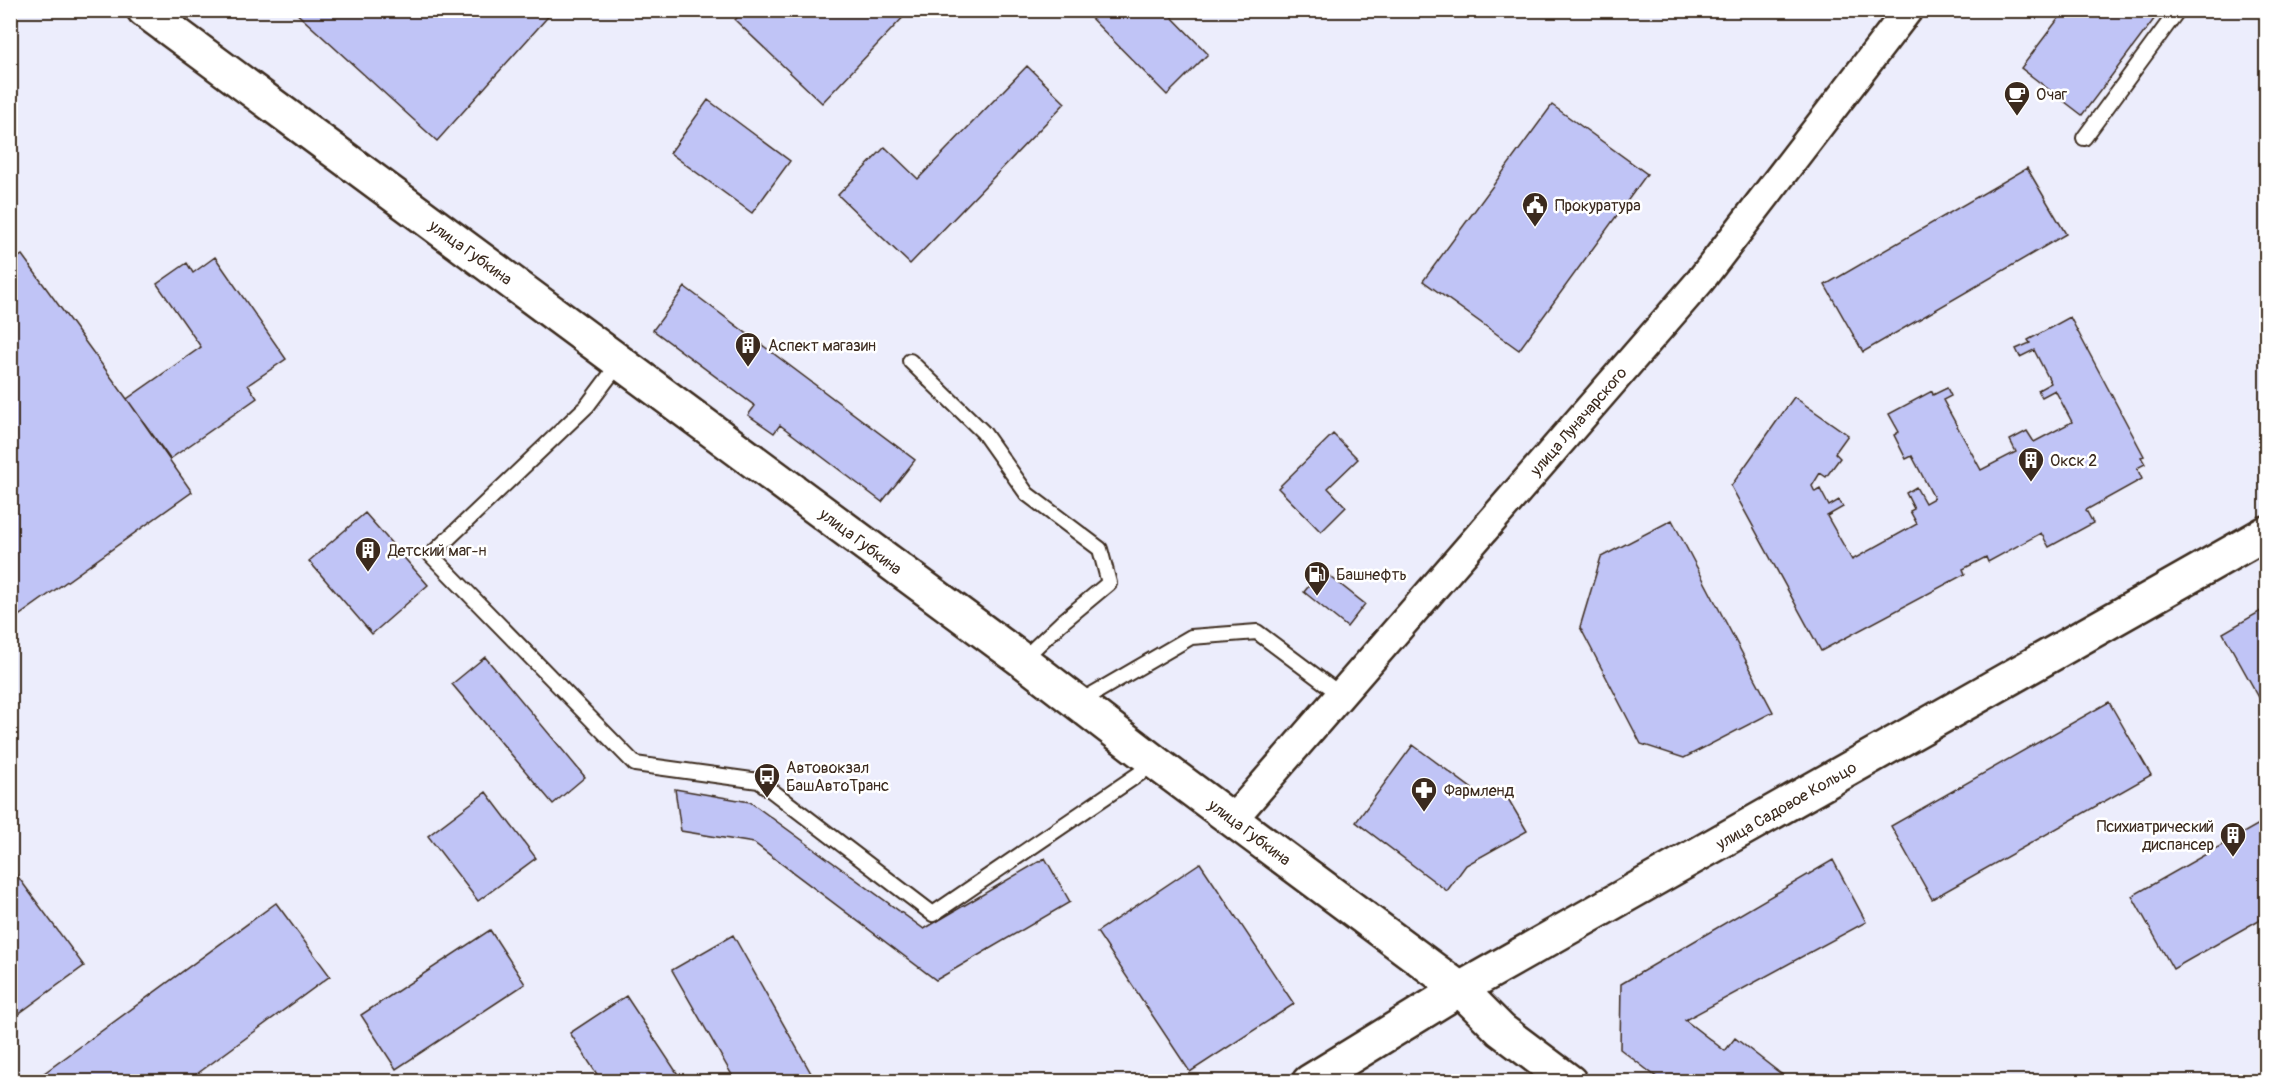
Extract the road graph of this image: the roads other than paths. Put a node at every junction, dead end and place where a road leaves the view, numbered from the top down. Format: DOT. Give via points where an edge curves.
graph roads {
  1 [pos="144,10"];
  2 [pos="1908,10"];
  3 [pos="2178,10"];
  4 [pos="2084,138"];
  5 [pos="910,361"];
  6 [pos="620,362"];
  7 [pos="2266,533"];
  8 [pos="1022,660"];
  9 [pos="1341,695"];
  10 [pos="1078,703"];
  11 [pos="1156,763"];
  12 [pos="1233,819"];
  13 [pos="1460,989"];
  14 [pos="1309,1082"];
  15 [pos="1570,1082"];
  1 -- 6 [label="street, улица Губкина"];
  2 -- 9 [label="street, улица Луначарского" via="1700,281"];
  3 -- 4 [label="lane"];
  5 -- 8 [label="lane" via="983,432 1027,495 1100,549 1109,583"];
  6 -- 8 [label="street, улица Губкина"];
  6 -- 11 [label="lane" via="587,406 431,555 635,764 759,781 933,914"];
  7 -- 13 [label="street, улица Садовое Кольцо"];
  8 -- 10 [label="street, улица Губкина"];
  9 -- 10 [label="lane" via="1257,632 1191,637"];
  9 -- 12 [label="street, улица Луначарского"];
  10 -- 11 [label="street, улица Губкина"];
  11 -- 12 [label="street, улица Губкина"];
  12 -- 13 [label="street, улица Губкина"];
  13 -- 14 [label="street, улица Садовое Кольцо"];
  13 -- 15 [label="street, улица Губкина" via="1501,1030"];
}
